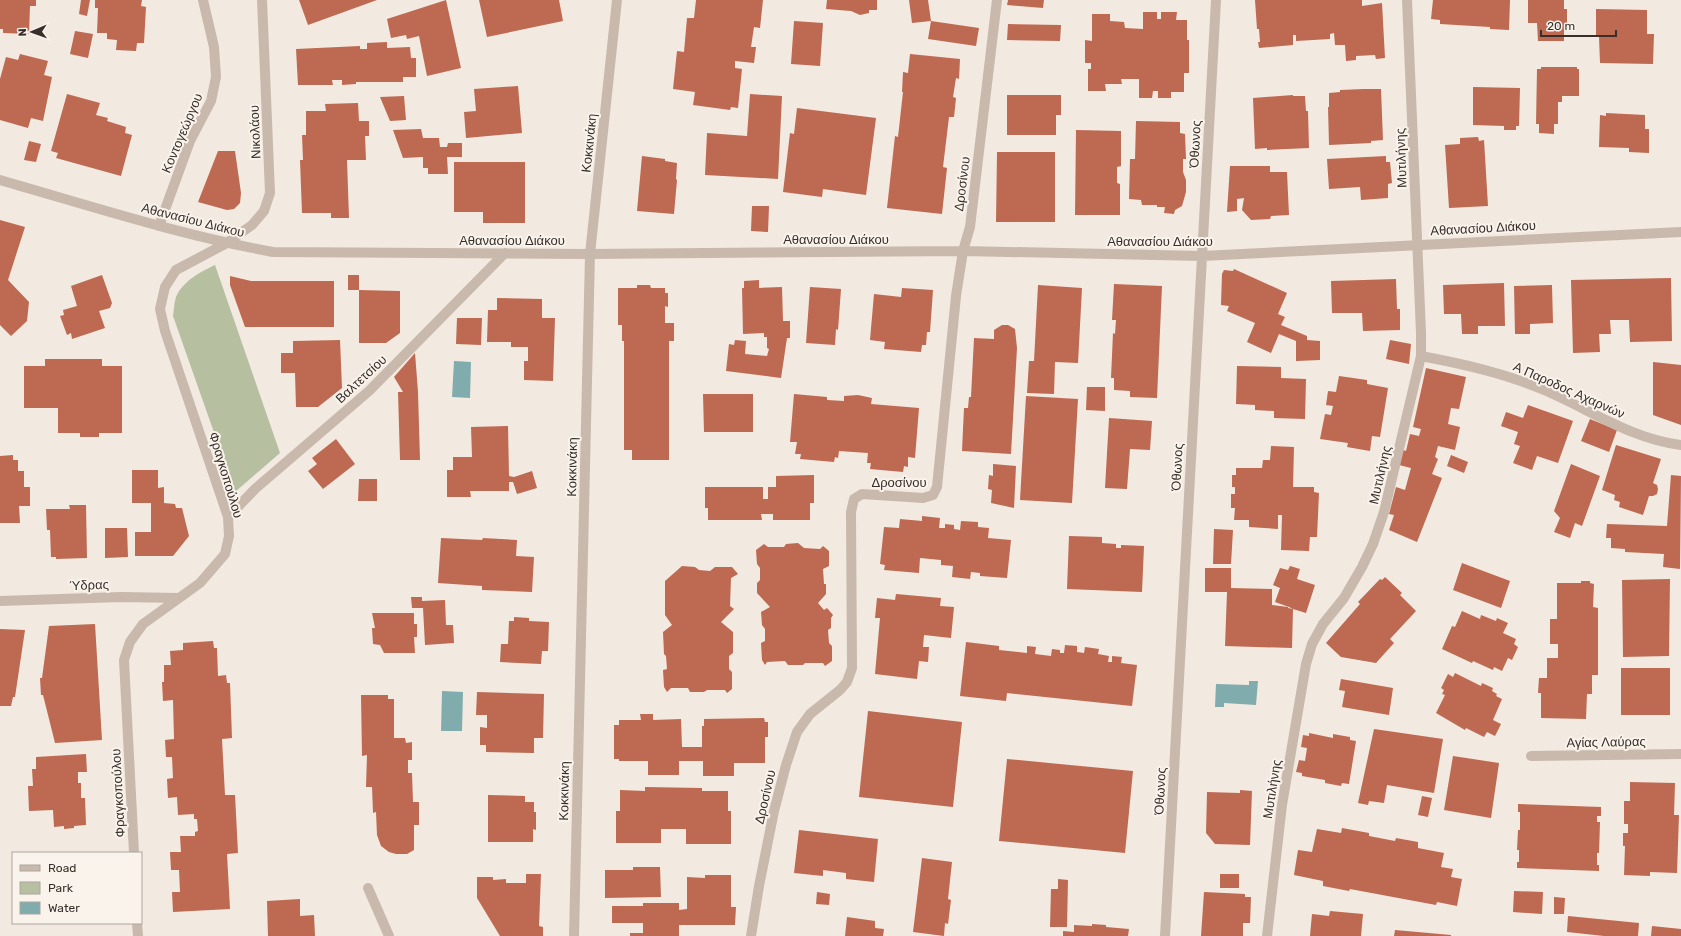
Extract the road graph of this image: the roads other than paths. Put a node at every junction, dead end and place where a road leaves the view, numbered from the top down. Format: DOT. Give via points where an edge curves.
graph roads {
  1 [pos="203,0"];
  2 [pos="262,0"];
  3 [pos="617,0"];
  4 [pos="997,0"];
  5 [pos="1216,0"];
  6 [pos="1407,0"];
  7 [pos="0,180"];
  8 [pos="159,226"];
  9 [pos="1681,232"];
  10 [pos="225,244"];
  11 [pos="1417,244"];
  12 [pos="963,252"];
  13 [pos="505,253"];
  14 [pos="590,254"];
  15 [pos="1202,256"];
  16 [pos="1421,356"];
  17 [pos="1681,445"];
  18 [pos="228,517"];
  19 [pos="180,598"];
  20 [pos="0,601"];
  21 [pos="1681,754"];
  22 [pos="1530,756"];
  23 [pos="134,852"];
  24 [pos="368,888"];
  25 [pos="137,924"];
  26 [pos="138,936"];
  27 [pos="389,936"];
  28 [pos="574,936"];
  29 [pos="751,936"];
  30 [pos="1165,936"];
  31 [pos="1267,936"];
  1 -- 8 [label="street, Κοντογεώργου" via="214,47 216,77 211,101 190,141"];
  2 -- 10 [label="street, Νικολάου" via="270,192 264,211 252,225"];
  3 -- 14 [label="street, Κοκκινάκη"];
  4 -- 12 [label="street, Δροσίνου" via="970,228"];
  5 -- 15 [label="street, Όθωνος"];
  6 -- 11 [label="street, Μυτιλήνης"];
  7 -- 8 [label="street, Αθανασίου Διάκου"];
  8 -- 10 [label="street, Αθανασίου Διάκου"];
  9 -- 11 [label="street, Αθανασίου Διάκου"];
  10 -- 13 [label="street, Αθανασίου Διάκου" via="273,252"];
  10 -- 18 [label="street, Φραγκοπούλου" via="176,270 165,287 160,308 165,332"];
  11 -- 15 [label="street, Αθανασίου Διάκου"];
  11 -- 16 [label="street, Μυτιλήνης"];
  12 -- 14 [label="street, Αθανασίου Διάκου"];
  12 -- 15 [label="street, Αθανασίου Διάκου"];
  12 -- 29 [label="street, Δροσίνου" via="956,296 937,486 933,495 923,498 862,494 854,499 851,512 852,668 848,682 810,714 798,732 774,811"];
  13 -- 14 [label="street, Αθανασίου Διάκου"];
  13 -- 18 [label="street, Βαλτετσίου" via="369,391 254,489"];
  14 -- 28 [label="street, Κοκκινάκη"];
  15 -- 30 [label="street, Όθωνος"];
  16 -- 17 [label="street, Α Παροδος Αχαρνών" via="1482,368 1513,378 1544,390 1633,433"];
  16 -- 31 [label="street, Μυτιλήνης" via="1384,512 1373,544 1344,598 1323,624 1312,644 1306,664 1282,805"];
  18 -- 19 [label="street, Φραγκοπούλου" via="229,536 225,554 200,583"];
  19 -- 20 [label="street, Ύδρας"];
  19 -- 23 [label="street, Φραγκοπούλου" via="143,624 130,642 124,660"];
  21 -- 22 [label="street, Αγίας Λαύρας"];
  24 -- 27 [label="street"];
  25 -- 26 [label="street"];
}
